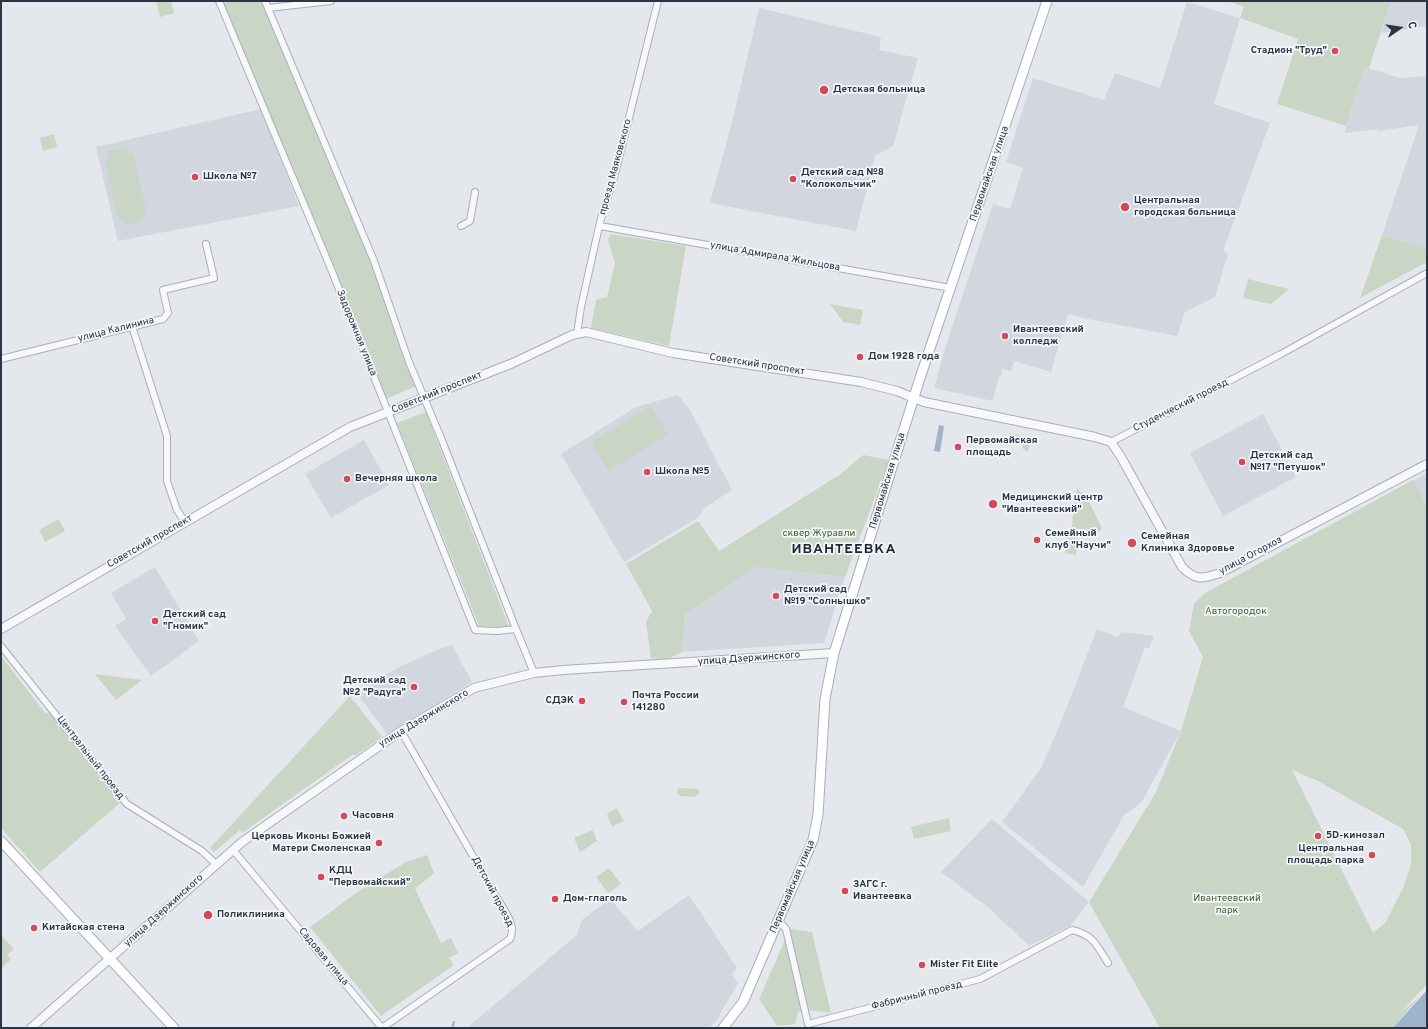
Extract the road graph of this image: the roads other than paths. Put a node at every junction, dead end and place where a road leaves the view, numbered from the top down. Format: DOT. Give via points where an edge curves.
graph roads {
  1 [pos="219,1"];
  2 [pos="265,1"];
  3 [pos="331,1"];
  4 [pos="658,1"];
  5 [pos="1047,1"];
  6 [pos="268,8"];
  7 [pos="475,192"];
  8 [pos="461,226"];
  9 [pos="600,226"];
  10 [pos="206,244"];
  11 [pos="1427,273"];
  12 [pos="951,288"];
  13 [pos="132,326"];
  14 [pos="577,334"];
  15 [pos="1,359"];
  16 [pos="425,397"];
  17 [pos="914,398"];
  18 [pos="388,412"];
  19 [pos="1110,442"];
  20 [pos="1427,464"];
  21 [pos="185,522"];
  22 [pos="516,628"];
  23 [pos="1,629"];
  24 [pos="1,646"];
  25 [pos="834,653"];
  26 [pos="534,674"];
  27 [pos="401,731"];
  28 [pos="1,841"];
  29 [pos="233,850"];
  30 [pos="216,864"];
  31 [pos="779,921"];
  32 [pos="109,959"];
  33 [pos="1108,963"];
  34 [pos="31,1028"];
  35 [pos="174,1028"];
  36 [pos="382,1028"];
  37 [pos="723,1028"];
  1 -- 18 [label="street, Задорожная улица"];
  2 -- 6 [label="street"];
  3 -- 6 [label="street"];
  4 -- 9 [label="street, проезд Маяковского"];
  5 -- 12 [label="main road, Первомайская улица"];
  6 -- 16 [label="street" via="374,261 409,362"];
  7 -- 8 [label="street" via="470,221"];
  9 -- 12 [label="street, улица Адмирала Жильцова"];
  9 -- 14 [label="street, проезд Маяковского"];
  10 -- 13 [label="street, улица Калинина" via="214,278 163,290 168,313 163,319"];
  11 -- 19 [label="street, Студенческий проезд" via="1281,354"];
  12 -- 17 [label="main road, Первомайская улица"];
  13 -- 15 [label="street, улица Калинина"];
  13 -- 21 [label="street" via="167,436 167,481 177,510"];
  14 -- 16 [label="street, Советский проспект" via="513,363"];
  14 -- 17 [label="street, Советский проспект" via="586,332 674,353 861,382"];
  16 -- 18 [label="street, Советский проспект"];
  16 -- 22 [label="street"];
  17 -- 19 [label="street"];
  17 -- 25 [label="main road, Первомайская улица"];
  18 -- 21 [label="street, Советский проспект" via="347,429"];
  18 -- 22 [label="street, Задорожная улица" via="475,630 497,631"];
  19 -- 20 [label="street, улица Огорхоз" via="1121,457 1182,567 1197,578 1220,573"];
  21 -- 23 [label="street, Советский проспект"];
  22 -- 26 [label="street"];
  24 -- 30 [label="street, Центральный проезд" via="127,804 202,852"];
  25 -- 26 [label="street, улица Дзержинского" via="612,666"];
  25 -- 31 [label="main road, Первомайская улица" via="825,699 815,834"];
  26 -- 27 [label="street, улица Дзержинского" via="474,688"];
  27 -- 29 [label="street, улица Дзержинского"];
  27 -- 36 [label="street, Детский проезд" via="512,925 513,933 510,939"];
  28 -- 32 [label="main road"];
  29 -- 30 [label="street, улица Дзержинского"];
  29 -- 36 [label="street, Садовая улица"];
  30 -- 32 [label="street, улица Дзержинского"];
  31 -- 33 [label="street, Фабричный проезд" via="786,929 808,1024 980,979 1072,930 1091,937"];
  31 -- 37 [label="main road, Первомайская улица" via="743,1002"];
  32 -- 34 [label="street, улица Дзержинского"];
  32 -- 35 [label="main road"];
}
